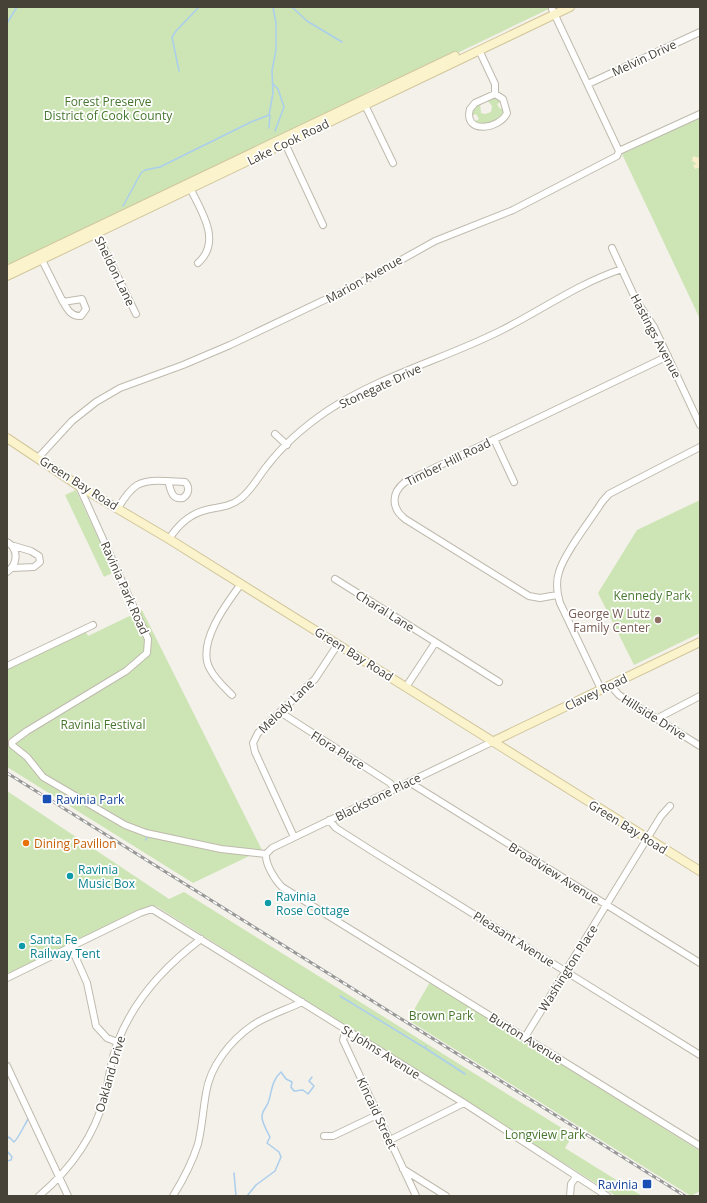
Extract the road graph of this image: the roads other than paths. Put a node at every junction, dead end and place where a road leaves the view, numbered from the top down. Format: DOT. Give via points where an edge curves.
graph roads {
  1 [pos="570,7"];
  2 [pos="555,10"];
  3 [pos="700,32"];
  4 [pos="479,50"];
  5 [pos="588,84"];
  6 [pos="495,94"];
  7 [pos="365,105"];
  8 [pos="700,114"];
  9 [pos="284,141"];
  10 [pos="619,151"];
  11 [pos="393,163"];
  12 [pos="188,186"];
  13 [pos="323,225"];
  14 [pos="95,231"];
  15 [pos="612,248"];
  16 [pos="41,257"];
  17 [pos="198,263"];
  18 [pos="622,269"];
  19 [pos="7,270"];
  20 [pos="7,276"];
  21 [pos="63,302"];
  22 [pos="136,314"];
  23 [pos="668,356"];
  24 [pos="700,425"];
  25 [pos="275,434"];
  26 [pos="7,438"];
  27 [pos="494,440"];
  28 [pos="287,445"];
  29 [pos="700,447"];
  30 [pos="38,458"];
  31 [pos="168,482"];
  32 [pos="514,482"];
  33 [pos="79,486"];
  34 [pos="118,508"];
  35 [pos="169,539"];
  36 [pos="7,542"];
  37 [pos="14,546"];
  38 [pos="10,570"];
  39 [pos="335,579"];
  40 [pos="241,584"];
  41 [pos="557,595"];
  42 [pos="94,625"];
  43 [pos="700,642"];
  44 [pos="435,643"];
  45 [pos="338,644"];
  46 [pos="7,666"];
  47 [pos="500,682"];
  48 [pos="610,685"];
  49 [pos="406,687"];
  50 [pos="601,689"];
  51 [pos="232,695"];
  52 [pos="700,696"];
  53 [pos="280,712"];
  54 [pos="658,718"];
  55 [pos="492,742"];
  56 [pos="700,746"];
  57 [pos="409,782"];
  58 [pos="395,789"];
  59 [pos="670,806"];
  60 [pos="329,820"];
  61 [pos="294,837"];
  62 [pos="648,839"];
  63 [pos="266,854"];
  64 [pos="700,871"];
  65 [pos="607,906"];
  66 [pos="202,939"];
  67 [pos="71,947"];
  68 [pos="700,963"];
  69 [pos="566,971"];
  70 [pos="7,978"];
  71 [pos="302,1002"];
  72 [pos="346,1030"];
  73 [pos="525,1037"];
  74 [pos="118,1042"];
  75 [pos="700,1055"];
  76 [pos="7,1066"];
  77 [pos="8,1074"];
  78 [pos="464,1103"];
  79 [pos="377,1115"];
  80 [pos="324,1136"];
  81 [pos="390,1140"];
  82 [pos="700,1146"];
  83 [pos="403,1169"];
  84 [pos="59,1177"];
  85 [pos="576,1177"];
  86 [pos="40,1196"];
  87 [pos="68,1196"];
  88 [pos="173,1196"];
  89 [pos="416,1196"];
  90 [pos="446,1196"];
  91 [pos="570,1196"];
  92 [pos="607,1196"];
  1 -- 2 [label="main road, Lake Cook Road"];
  2 -- 4 [label="main road, Lake Cook Road"];
  2 -- 5 [label="street"];
  2 -- 9 [label="main road, Lake Cook Road"];
  3 -- 5 [label="street, Melvin Drive"];
  4 -- 6 [label="street" via="495,84"];
  4 -- 7 [label="main road, Lake Cook Road"];
  5 -- 10 [label="street"];
  6 -- 6 [label="street" via="506,104 506,116 486,128 478,127 470,120 470,109 475,103"];
  7 -- 9 [label="main road, Lake Cook Road"];
  7 -- 11 [label="street"];
  8 -- 10 [label="street, Marion Avenue"];
  9 -- 12 [label="main road, Lake Cook Road"];
  9 -- 13 [label="street"];
  10 -- 30 [label="street, Marion Avenue" via="612,159 542,196 435,241 360,283 230,346 115,391 72,421"];
  12 -- 14 [label="main road, Lake Cook Road"];
  12 -- 17 [label="street" via="206,222 210,237 204,256"];
  14 -- 16 [label="main road, Lake Cook Road"];
  14 -- 22 [label="street, Sheldon Lane"];
  15 -- 18 [label="street, Hastings Avenue"];
  16 -- 19 [label="main road, Lake Cook Road"];
  16 -- 20 [label="main road, Lake Cook Road"];
  16 -- 21 [label="street"];
  18 -- 23 [label="street, Hastings Avenue" via="636,300 654,327"];
  18 -- 28 [label="street, Stonegate Drive" via="468,346 350,398 327,411"];
  23 -- 24 [label="street, Hastings Avenue"];
  23 -- 27 [label="street, Timber Hill Road"];
  25 -- 28 [label="street"];
  26 -- 30 [label="main road, Green Bay Road"];
  27 -- 32 [label="street"];
  27 -- 41 [label="street, Timber Hill Road" via="405,482 395,496 396,510 405,519 528,596 540,598"];
  28 -- 35 [label="street, Stonegate Drive" via="242,498 229,505 205,510 188,518"];
  29 -- 41 [label="street" via="610,494 598,508 561,566 557,579"];
  30 -- 33 [label="main road, Green Bay Road"];
  31 -- 34 [label="street" via="152,480 138,484"];
  33 -- 34 [label="main road, Green Bay Road"];
  33 -- 63 [label="street, Ravinia Park Road" via="148,639 147,653 126,671 27,732 12,742 12,745 27,757 43,777 125,825 146,833 221,849"];
  34 -- 35 [label="main road, Green Bay Road"];
  35 -- 40 [label="main road, Green Bay Road"];
  36 -- 37 [label="street"];
  37 -- 38 [label="street" via="16,561"];
  37 -- 38 [label="street" via="34,552 39,556 40,562 34,566"];
  39 -- 44 [label="street, Charal Lane"];
  40 -- 45 [label="main road, Green Bay Road"];
  40 -- 51 [label="street" via="211,631 206,648 210,669"];
  41 -- 50 [label="street"];
  42 -- 46 [label="street"];
  43 -- 48 [label="main road, Clavey Road"];
  44 -- 47 [label="street, Charal Lane"];
  44 -- 49 [label="street"];
  45 -- 49 [label="main road, Green Bay Road"];
  45 -- 53 [label="street, Melody Lane" via="315,679"];
  48 -- 50 [label="main road, Clavey Road"];
  48 -- 54 [label="street, Hillside Drive" via="619,695"];
  49 -- 55 [label="main road, Green Bay Road"];
  50 -- 55 [label="main road, Clavey Road"];
  52 -- 54 [label="street"];
  53 -- 58 [label="street, Flora Place" via="390,783"];
  53 -- 61 [label="street, Melody Lane" via="258,733 253,746"];
  54 -- 56 [label="street, Hillside Drive"];
  55 -- 57 [label="street, Blackstone Place"];
  55 -- 62 [label="main road, Green Bay Road"];
  57 -- 58 [label="street, Blackstone Place"];
  57 -- 65 [label="street, Broadview Avenue"];
  58 -- 60 [label="street, Blackstone Place"];
  59 -- 62 [label="street, Washington Place"];
  60 -- 61 [label="street, Blackstone Place"];
  60 -- 69 [label="street, Pleasant Avenue" via="354,840"];
  61 -- 63 [label="street, Blackstone Place" via="272,848"];
  62 -- 64 [label="main road, Green Bay Road"];
  62 -- 65 [label="street, Washington Place"];
  63 -- 73 [label="street, Burton Avenue" via="277,882 282,887"];
  65 -- 68 [label="street, Broadview Avenue"];
  65 -- 69 [label="street, Washington Place"];
  66 -- 67 [label="street, St Johns Avenue" via="154,910 148,909"];
  66 -- 71 [label="street, St Johns Avenue"];
  66 -- 74 [label="street, Oakland Drive" via="154,980 135,1007"];
  67 -- 70 [label="street"];
  67 -- 74 [label="street" via="87,982 96,1026 107,1038"];
  69 -- 73 [label="street, Washington Place"];
  69 -- 75 [label="street, Pleasant Avenue"];
  71 -- 72 [label="street, St Johns Avenue"];
  71 -- 88 [label="street" via="253,1025 234,1041 218,1062 206,1092 198,1145"];
  72 -- 78 [label="street, St Johns Avenue"];
  72 -- 79 [label="street, Kincaid Street" via="342,1040"];
  73 -- 82 [label="street, Burton Avenue"];
  74 -- 84 [label="street, Oakland Drive" via="104,1099 93,1130 78,1157"];
  76 -- 77 [label="street"];
  77 -- 84 [label="street"];
  78 -- 81 [label="street"];
  78 -- 85 [label="street, St Johns Avenue"];
  79 -- 80 [label="street" via="333,1136"];
  79 -- 81 [label="street, Kincaid Street"];
  81 -- 83 [label="street, Kincaid Street"];
  83 -- 89 [label="street, Kincaid Street"];
  83 -- 90 [label="street"];
  84 -- 86 [label="street, Oakland Drive"];
  84 -- 87 [label="street"];
  85 -- 91 [label="street" via="571,1184"];
  85 -- 92 [label="street, St Johns Avenue"];
}
